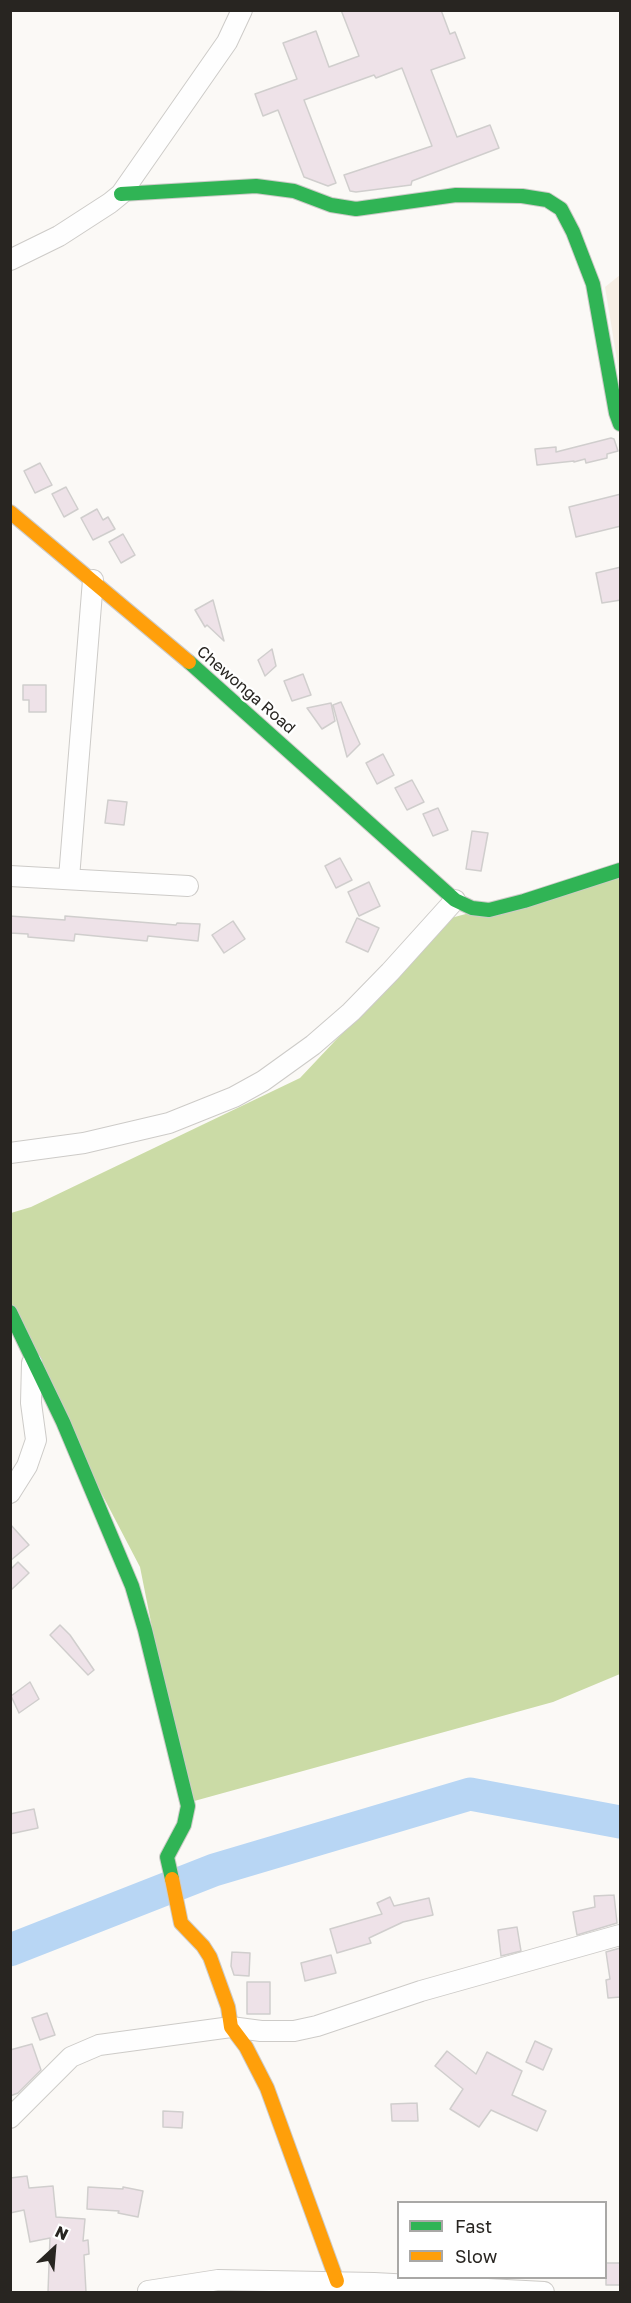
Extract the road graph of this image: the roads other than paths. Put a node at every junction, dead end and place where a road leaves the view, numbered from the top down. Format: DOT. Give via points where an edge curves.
graph roads {
  1 [pos="242,10"];
  2 [pos="121,194"];
  3 [pos="10,260"];
  4 [pos="621,424"];
  5 [pos="10,512"];
  6 [pos="93,580"];
  7 [pos="621,870"];
  8 [pos="10,876"];
  9 [pos="69,878"];
  10 [pos="188,886"];
  11 [pos="455,900"];
  12 [pos="10,1153"];
  13 [pos="10,1312"];
  14 [pos="33,1358"];
  15 [pos="10,1492"];
  16 [pos="621,1935"];
  17 [pos="231,2027"];
  18 [pos="10,2118"];
  19 [pos="337,2281"];
  20 [pos="148,2291"];
  21 [pos="544,2292"];
  1 -- 2 [label="street" via="227,42"];
  2 -- 3 [label="street" via="59,236"];
  2 -- 4 [label="street" via="256,186 294,190 331,205 356,209 456,195 522,196 555,204 573,232 593,284"];
  5 -- 6 [label="street, Chewonga Road"];
  6 -- 9 [label="street"];
  6 -- 11 [label="street, Chewonga Road" via="228,695"];
  7 -- 11 [label="street" via="489,910"];
  8 -- 9 [label="street"];
  9 -- 10 [label="street"];
  11 -- 12 [label="street" via="351,1012 314,1046 263,1081 169,1123 84,1143"];
  13 -- 14 [label="street"];
  14 -- 15 [label="street" via="31,1403 36,1440 27,1466"];
  14 -- 17 [label="street" via="132,1586 145,1629 188,1806 184,1825 167,1857 169,1872 181,1923 210,1957"];
  16 -- 17 [label="street" via="421,1991 317,2026 294,2031"];
  17 -- 18 [label="street" via="99,2045 80,2052 56,2070"];
  17 -- 19 [label="street" via="267,2088"];
  19 -- 20 [label="street" via="218,2280"];
  19 -- 21 [label="street"];
}
